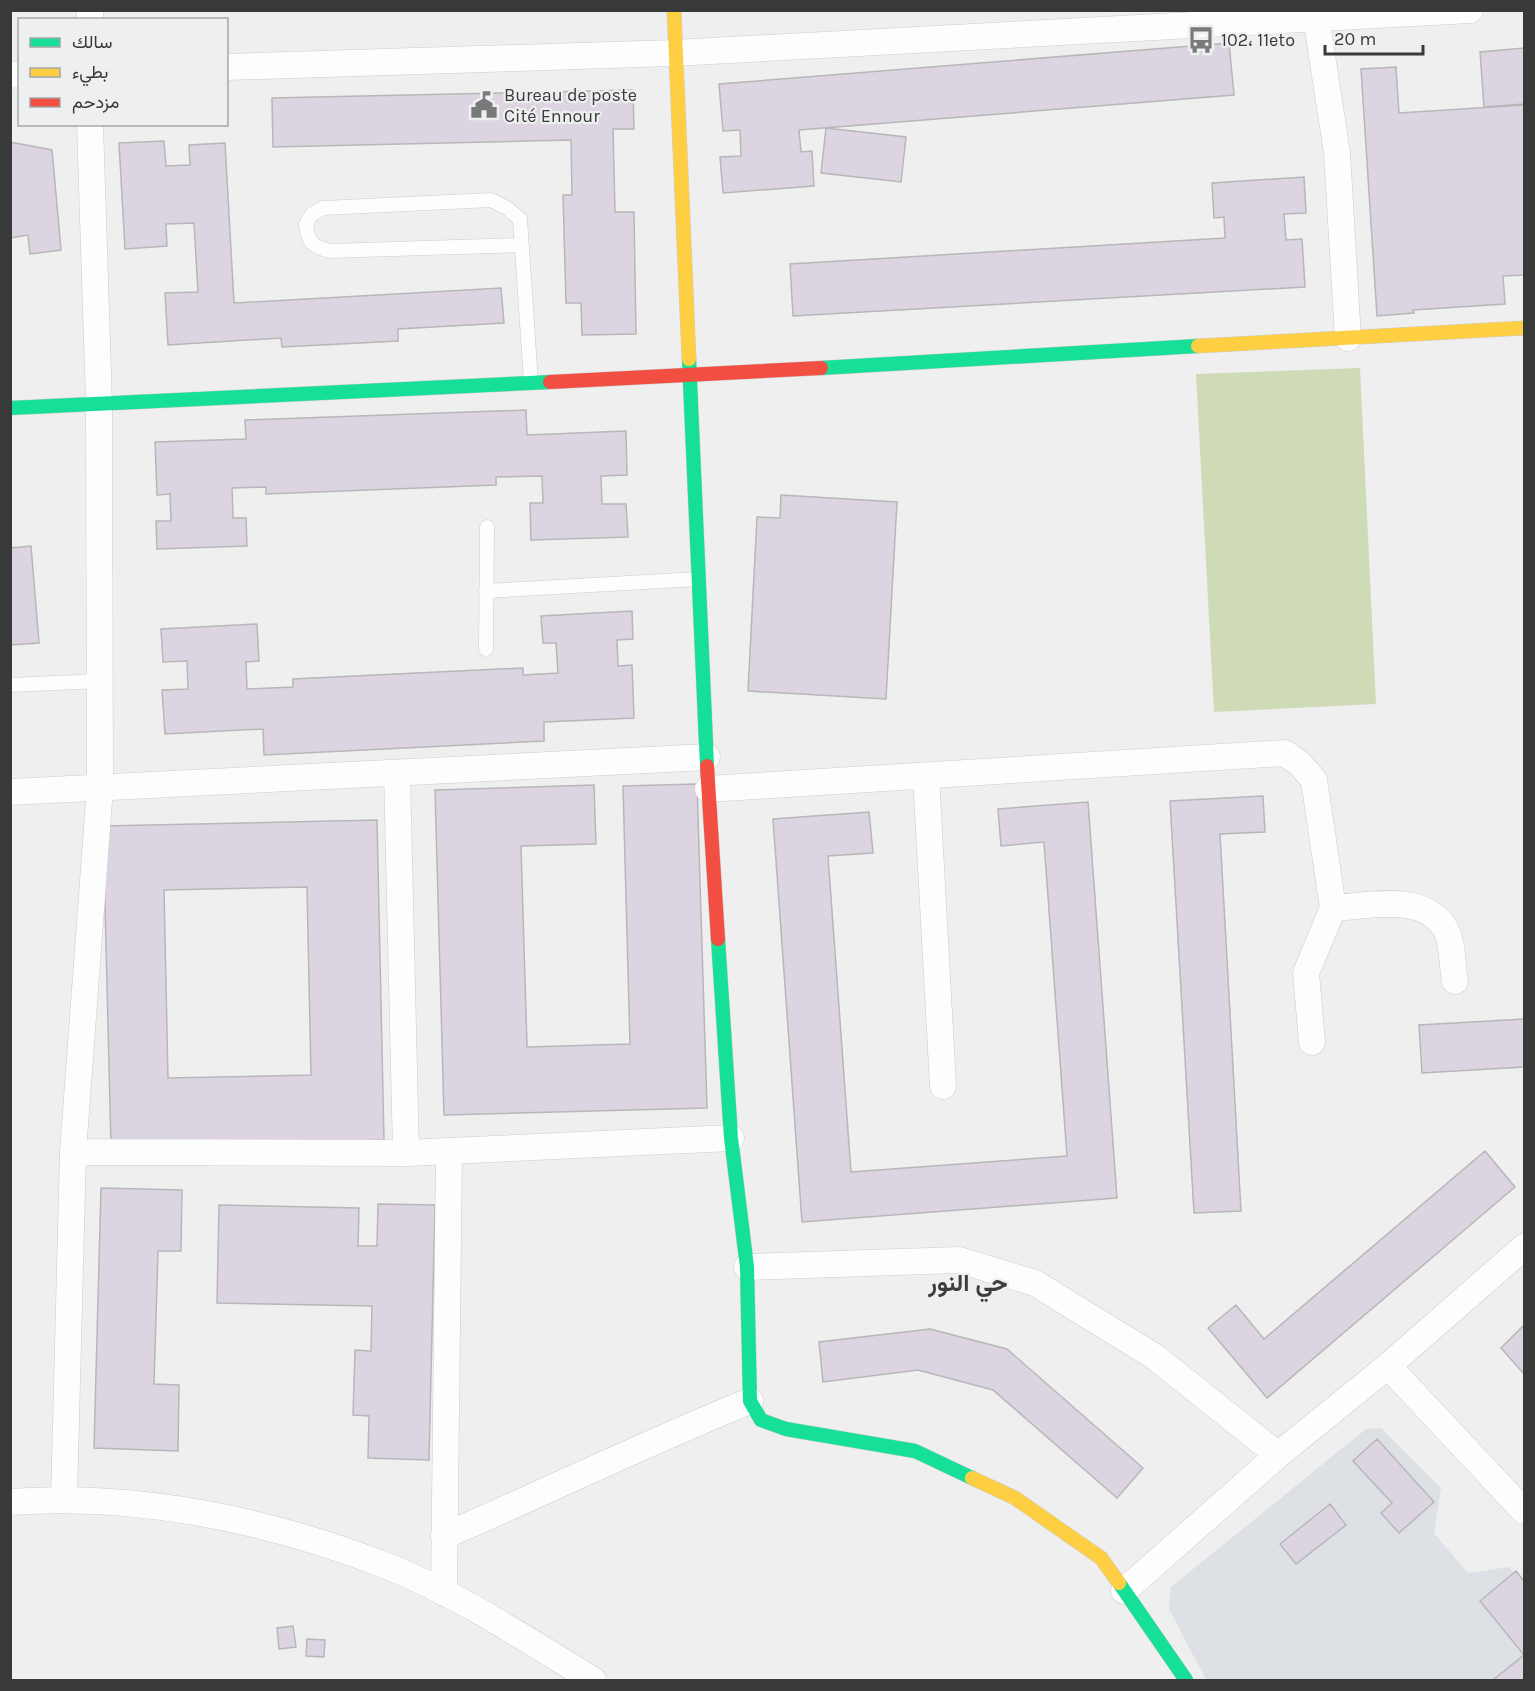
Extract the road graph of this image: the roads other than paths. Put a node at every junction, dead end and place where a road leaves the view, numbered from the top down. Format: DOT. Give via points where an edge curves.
graph roads {
  1 [pos="674,10"];
  2 [pos="1470,10"];
  3 [pos="1315,15"];
  4 [pos="674,53"];
  5 [pos="228,67"];
  6 [pos="90,126"];
  7 [pos="522,245"];
  8 [pos="1524,328"];
  9 [pos="1348,338"];
  10 [pos="690,375"];
  11 [pos="531,383"];
  12 [pos="99,403"];
  13 [pos="10,408"];
  14 [pos="487,527"];
  15 [pos="698,579"];
  16 [pos="486,591"];
  17 [pos="486,649"];
  18 [pos="100,681"];
  19 [pos="10,685"];
  20 [pos="707,757"];
  21 [pos="397,773"];
  22 [pos="926,776"];
  23 [pos="100,787"];
  24 [pos="708,789"];
  25 [pos="10,792"];
  26 [pos="1333,908"];
  27 [pos="1455,981"];
  28 [pos="1312,1042"];
  29 [pos="943,1086"];
  30 [pos="731,1138"];
  31 [pos="449,1151"];
  32 [pos="73,1152"];
  33 [pos="406,1153"];
  34 [pos="1524,1247"];
  35 [pos="747,1267"];
  36 [pos="1388,1366"];
  37 [pos="750,1401"];
  38 [pos="1278,1455"];
  39 [pos="64,1498"];
  40 [pos="10,1502"];
  41 [pos="1524,1511"];
  42 [pos="444,1536"];
  43 [pos="1124,1591"];
  44 [pos="444,1593"];
  45 [pos="593,1680"];
  46 [pos="1186,1680"];
  1 -- 4 [label="street"];
  2 -- 3 [label="street"];
  3 -- 4 [label="street"];
  3 -- 9 [label="street" via="1337,153"];
  4 -- 5 [label="street"];
  4 -- 10 [label="street"];
  6 -- 12 [label="street"];
  7 -- 7 [label="lane" via="520,219 491,200 323,208 312,214 306,224 308,241 330,251"];
  7 -- 11 [label="lane"];
  8 -- 9 [label="street"];
  9 -- 10 [label="street"];
  10 -- 11 [label="street"];
  10 -- 15 [label="street"];
  11 -- 12 [label="street"];
  12 -- 13 [label="street"];
  12 -- 18 [label="street"];
  14 -- 16 [label="lane"];
  15 -- 16 [label="lane"];
  15 -- 20 [label="street"];
  16 -- 17 [label="lane"];
  18 -- 19 [label="lane"];
  18 -- 23 [label="street"];
  20 -- 21 [label="street"];
  20 -- 24 [label="street"];
  21 -- 23 [label="street"];
  21 -- 33 [label="street"];
  22 -- 24 [label="street"];
  22 -- 26 [label="street" via="1285,753 1314,780"];
  22 -- 29 [label="street"];
  23 -- 25 [label="street"];
  23 -- 32 [label="street"];
  24 -- 30 [label="street"];
  26 -- 27 [label="street" via="1415,905 1432,914 1446,931"];
  26 -- 28 [label="street" via="1306,973"];
  30 -- 31 [label="street"];
  30 -- 35 [label="street"];
  31 -- 33 [label="street"];
  31 -- 42 [label="street"];
  32 -- 33 [label="street"];
  32 -- 39 [label="street"];
  34 -- 36 [label="street"];
  35 -- 37 [label="street"];
  35 -- 38 [label="street" via="959,1260 1035,1283 1155,1357"];
  36 -- 38 [label="street"];
  36 -- 41 [label="street"];
  37 -- 42 [label="street" via="652,1440 562,1485"];
  37 -- 43 [label="street" via="761,1420 777,1426 915,1451 1016,1498 1101,1558"];
  38 -- 43 [label="street"];
  39 -- 40 [label="street"];
  39 -- 44 [label="street" via="161,1506 235,1520 377,1563"];
  42 -- 44 [label="street"];
  43 -- 46 [label="street"];
  44 -- 45 [label="street"];
}
